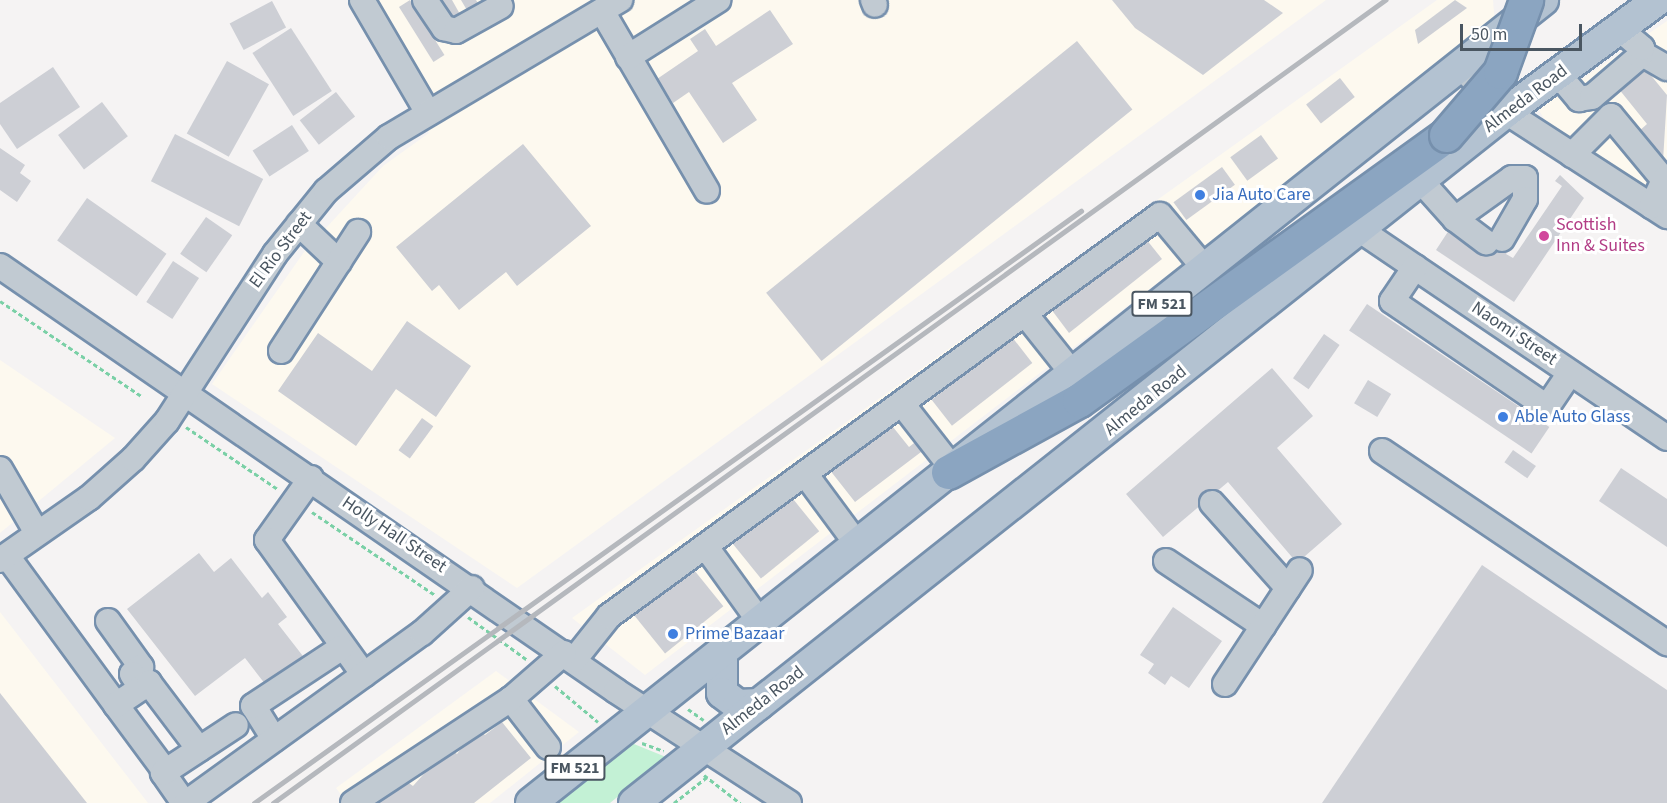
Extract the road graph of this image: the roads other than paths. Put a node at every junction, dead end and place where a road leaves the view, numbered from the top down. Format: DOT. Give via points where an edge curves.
graph roads {
  1 [pos="425,0"];
  2 [pos="718,0"];
  3 [pos="1526,0"];
  4 [pos="1543,0"];
  5 [pos="1658,0"];
  6 [pos="367,2"];
  7 [pos="503,2"];
  8 [pos="611,5"];
  9 [pos="1667,7"];
  10 [pos="1619,29"];
  11 [pos="624,50"];
  12 [pos="1641,53"];
  13 [pos="1460,66"];
  14 [pos="1667,68"];
  15 [pos="1558,74"];
  16 [pos="1506,112"];
  17 [pos="428,113"];
  18 [pos="1572,155"];
  19 [pos="1666,179"];
  20 [pos="1421,181"];
  21 [pos="707,191"];
  22 [pos="1659,211"];
  23 [pos="1455,219"];
  24 [pos="299,224"];
  25 [pos="1360,230"];
  26 [pos="358,232"];
  27 [pos="339,262"];
  28 [pos="0,266"];
  29 [pos="1414,267"];
  30 [pos="1206,270"];
  31 [pos="1026,315"];
  32 [pos="281,351"];
  33 [pos="1570,373"];
  34 [pos="1073,374"];
  35 [pos="183,391"];
  36 [pos="903,405"];
  37 [pos="1667,438"];
  38 [pos="1383,451"];
  39 [pos="0,469"];
  40 [pos="950,470"];
  41 [pos="806,475"];
  42 [pos="311,478"];
  43 [pos="1212,503"];
  44 [pos="37,533"];
  45 [pos="857,544"];
  46 [pos="706,547"];
  47 [pos="3,558"];
  48 [pos="1166,561"];
  49 [pos="472,588"];
  50 [pos="108,621"];
  51 [pos="760,622"];
  52 [pos="1263,626"];
  53 [pos="1667,642"];
  54 [pos="341,648"];
  55 [pos="722,652"];
  56 [pos="569,656"];
  57 [pos="364,675"];
  58 [pos="1225,684"];
  59 [pos="141,688"];
  60 [pos="511,699"];
  61 [pos="759,704"];
  62 [pos="116,705"];
  63 [pos="647,710"];
  64 [pos="236,725"];
  65 [pos="274,739"];
  66 [pos="548,747"];
  67 [pos="199,750"];
  68 [pos="703,760"];
  69 [pos="165,771"];
  70 [pos="185,803"];
  71 [pos="353,803"];
  72 [pos="531,803"];
  73 [pos="634,803"];
  74 [pos="789,803"];
  1 -- 7 [label="street" via="444,28 456,31"];
  2 -- 11 [label="street"];
  3 -- 40 [label="highway, bridge" via="1500,72 1446,135 1079,400"];
  4 -- 13 [label="main road, FM 521"];
  5 -- 10 [label="main road, Almeda Road"];
  6 -- 17 [label="street"];
  8 -- 11 [label="street"];
  8 -- 17 [label="street, El Rio Street"];
  9 -- 10 [label="main road"];
  10 -- 12 [label="street"];
  10 -- 15 [label="main road, Almeda Road"];
  11 -- 21 [label="street"];
  12 -- 14 [label="street"];
  12 -- 15 [label="street" via="1586,100"];
  13 -- 16 [label="street"];
  13 -- 30 [label="main road, FM 521"];
  15 -- 16 [label="main road, Almeda Road"];
  16 -- 18 [label="street"];
  16 -- 20 [label="main road, Almeda Road"];
  17 -- 24 [label="street, El Rio Street" via="389,137 326,191"];
  18 -- 19 [label="street" via="1611,116"];
  18 -- 22 [label="street"];
  19 -- 22 [label="street"];
  20 -- 23 [label="street"];
  20 -- 25 [label="main road, Almeda Road"];
  23 -- 23 [label="street" via="1512,178 1525,178 1525,199 1494,240"];
  24 -- 27 [label="street"];
  24 -- 35 [label="street, El Rio Street"];
  25 -- 29 [label="street, Naomi Street"];
  25 -- 61 [label="main road, Almeda Road"];
  26 -- 27 [label="street"];
  27 -- 32 [label="street"];
  28 -- 35 [label="street, Holly Hall Street"];
  29 -- 33 [label="street, Naomi Street"];
  29 -- 33 [label="street" via="1392,301 1537,401 1547,407"];
  30 -- 31 [label="street" via="1160,215"];
  30 -- 34 [label="main road, FM 521"];
  31 -- 34 [label="street"];
  31 -- 36 [label="street"];
  33 -- 37 [label="street, Naomi Street"];
  34 -- 40 [label="main road, FM 521"];
  35 -- 42 [label="street, Holly Hall Street"];
  35 -- 44 [label="street, El Rio Street" via="167,421 134,459"];
  36 -- 40 [label="street"];
  36 -- 41 [label="street"];
  38 -- 53 [label="street"];
  39 -- 44 [label="street"];
  40 -- 45 [label="main road, FM 521"];
  41 -- 45 [label="street"];
  41 -- 46 [label="street"];
  42 -- 49 [label="street, Holly Hall Street"];
  42 -- 54 [label="street" via="267,540"];
  43 -- 52 [label="street" via="1294,579"];
  44 -- 47 [label="street, El Rio Street"];
  45 -- 51 [label="main road, FM 521"];
  46 -- 51 [label="street"];
  46 -- 56 [label="street" via="609,616"];
  47 -- 62 [label="street"];
  48 -- 52 [label="street"];
  49 -- 56 [label="street, Holly Hall Street"];
  49 -- 57 [label="street"];
  50 -- 59 [label="street" via="141,667 132,674"];
  51 -- 55 [label="main road, FM 521"];
  52 -- 58 [label="street"];
  54 -- 57 [label="street"];
  54 -- 65 [label="street" via="253,706"];
  55 -- 61 [label="main road" via="722,693 738,705"];
  55 -- 63 [label="main road, FM 521"];
  56 -- 60 [label="street"];
  56 -- 63 [label="street, Holly Hall Street"];
  57 -- 65 [label="street"];
  59 -- 62 [label="street"];
  59 -- 67 [label="street" via="148,683"];
  60 -- 66 [label="street"];
  60 -- 71 [label="street"];
  61 -- 68 [label="main road, Almeda Road"];
  62 -- 69 [label="street"];
  63 -- 68 [label="street, Holly Hall Street"];
  63 -- 72 [label="main road, FM 521"];
  64 -- 67 [label="street"];
  65 -- 70 [label="street"];
  67 -- 69 [label="street"];
  68 -- 73 [label="main road, Almeda Road"];
  68 -- 74 [label="street, Holly Hall Street"];
  69 -- 70 [label="street"];
}
